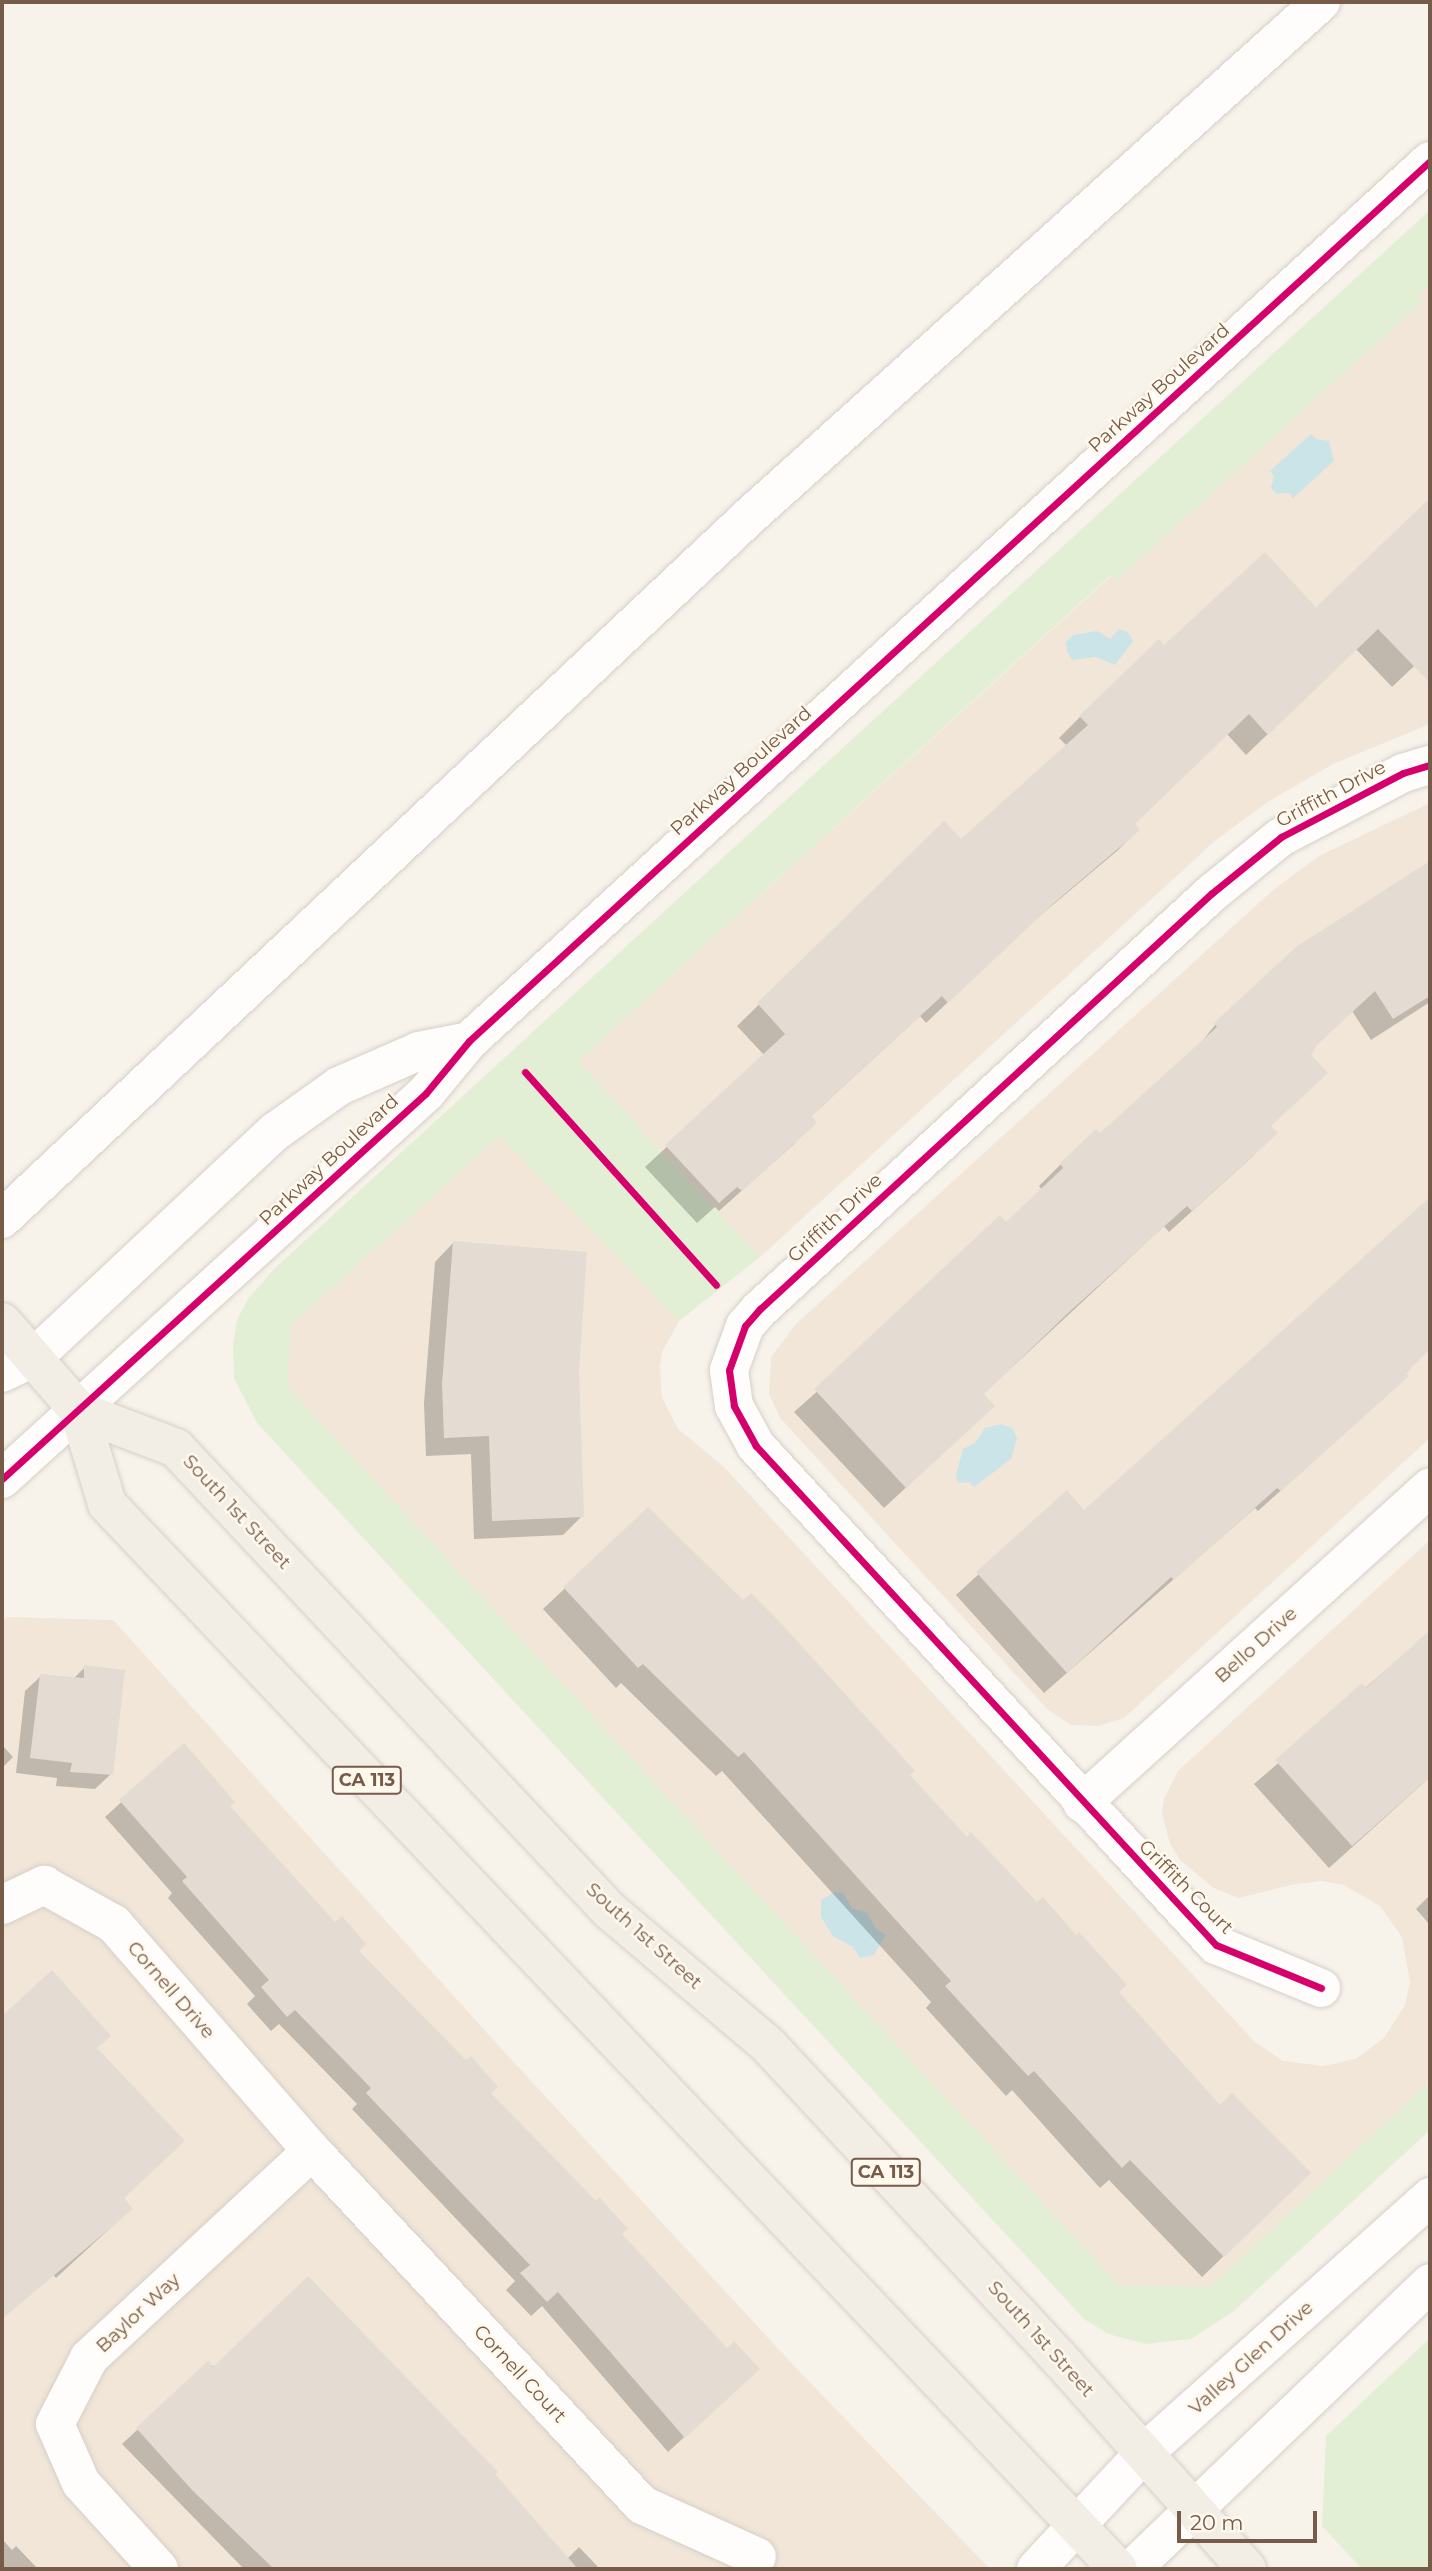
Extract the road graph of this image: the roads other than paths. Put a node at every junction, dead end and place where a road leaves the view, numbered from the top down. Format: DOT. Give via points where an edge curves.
graph roads {
  1 [pos="1308,6"];
  2 [pos="1430,161"];
  3 [pos="1430,765"];
  4 [pos="470,1041"];
  5 [pos="2,1219"];
  6 [pos="2,1322"];
  7 [pos="17,1366"];
  8 [pos="79,1411"];
  9 [pos="2,1479"];
  10 [pos="1430,1487"];
  11 [pos="1082,1803"];
  12 [pos="2,1906"];
  13 [pos="1321,1988"];
  14 [pos="312,2151"];
  15 [pos="1430,2197"];
  16 [pos="1430,2283"];
  17 [pos="1144,2453"];
  18 [pos="1192,2508"];
  19 [pos="1075,2523"];
  20 [pos="757,2557"];
  21 [pos="159,2569"];
  22 [pos="1036,2569"];
  23 [pos="1118,2569"];
  24 [pos="1132,2569"];
  25 [pos="1247,2569"];
  1 -- 5 [label="street" via="751,515"];
  2 -- 4 [label="street, Parkway Boulevard"];
  3 -- 11 [label="street, Griffith Drive" via="1403,773 1281,837 1213,892 760,1309 734,1349 729,1386 742,1425 755,1446"];
  4 -- 7 [label="street, Parkway Boulevard" via="419,1051 366,1071 276,1131"];
  4 -- 8 [label="street, Parkway Boulevard" via="426,1093"];
  6 -- 7 [label="main road, CA 113"];
  7 -- 8 [label="main road, CA 113"];
  8 -- 9 [label="street, Parkway Boulevard"];
  8 -- 17 [label="main road, South 1st Street / CA 113" via="176,1448 609,1910 768,2045"];
  8 -- 19 [label="main road, CA 113" via="107,1504"];
  10 -- 11 [label="street, Bello Drive"];
  11 -- 13 [label="street, Griffith Court" via="1216,1945"];
  12 -- 14 [label="street, Cornell Drive" via="44,1885 114,1924"];
  14 -- 20 [label="street, Cornell Court" via="642,2505"];
  14 -- 21 [label="street, Baylor Way" via="89,2358 55,2424 81,2483"];
  15 -- 17 [label="street, Valley Glen Drive"];
  16 -- 18 [label="street"];
  17 -- 18 [label="main road, South 1st Street / CA 113"];
  17 -- 19 [label="street, Valley Glen Drive"];
  18 -- 24 [label="street"];
  18 -- 25 [label="main road, South 1st Street / CA 113"];
  19 -- 22 [label="street, Valley Glen Drive"];
  19 -- 23 [label="main road, CA 113"];
}
